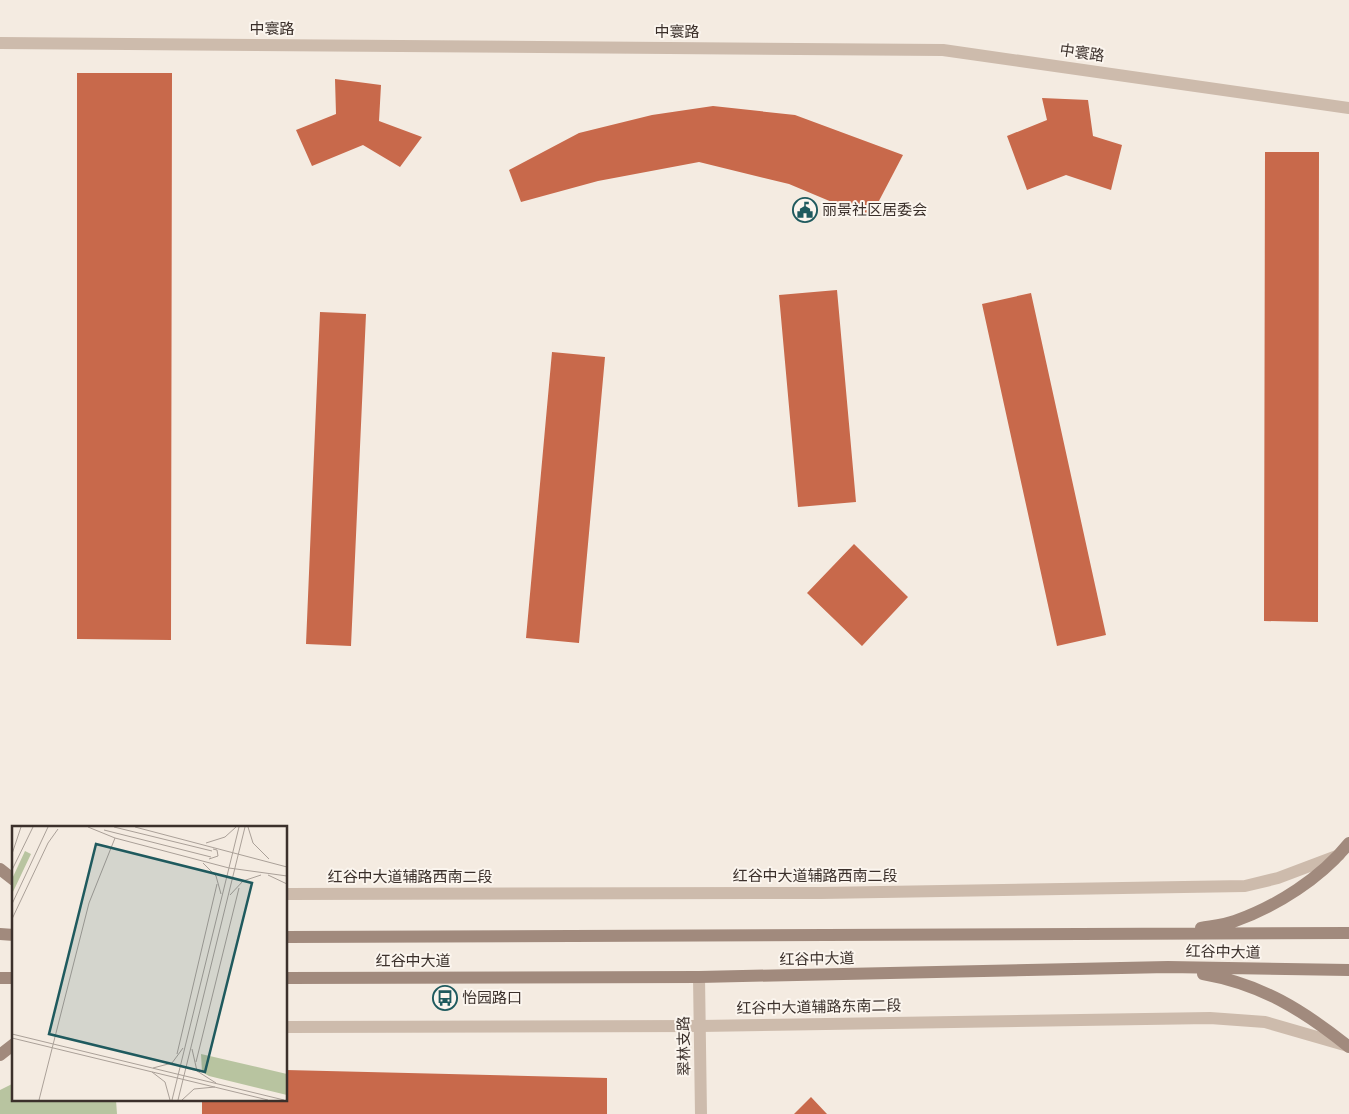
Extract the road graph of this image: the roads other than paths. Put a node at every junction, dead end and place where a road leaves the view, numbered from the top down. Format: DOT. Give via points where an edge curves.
graph roads {
  1 [pos="0,43"];
  2 [pos="1349,108"];
  3 [pos="1349,843"];
  4 [pos="1339,856"];
  5 [pos="288,894"];
  6 [pos="1349,932"];
  7 [pos="1174,934"];
  8 [pos="288,937"];
  9 [pos="1168,967"];
  10 [pos="1349,970"];
  11 [pos="699,977"];
  12 [pos="288,978"];
  13 [pos="700,1026"];
  14 [pos="288,1027"];
  15 [pos="12,1046"];
  16 [pos="1349,1047"];
  17 [pos="0,1056"];
  18 [pos="701,1114"];
  1 -- 2 [label="street, 中寰路" via="944,50"];
  3 -- 4 [label="main road"];
  4 -- 5 [label="street, 红谷中大道辅路西南二段" via="1245,886"];
  4 -- 7 [label="main road" via="1290,894 1234,921"];
  6 -- 7 [label="main road, 红谷中大道"];
  7 -- 8 [label="main road, 红谷中大道"];
  9 -- 10 [label="main road, 红谷中大道"];
  9 -- 11 [label="main road, 红谷中大道"];
  9 -- 16 [label="main road" via="1234,979 1295,1006"];
  11 -- 12 [label="main road, 红谷中大道"];
  11 -- 13 [label="street, 翠林支路"];
  13 -- 14 [label="street, 红谷中大道辅路东南二段"];
  13 -- 16 [label="street, 红谷中大道辅路东南二段" via="1210,1018 1265,1022"];
  13 -- 18 [label="street, 翠林支路"];
  15 -- 17 [label="main road"];
}
